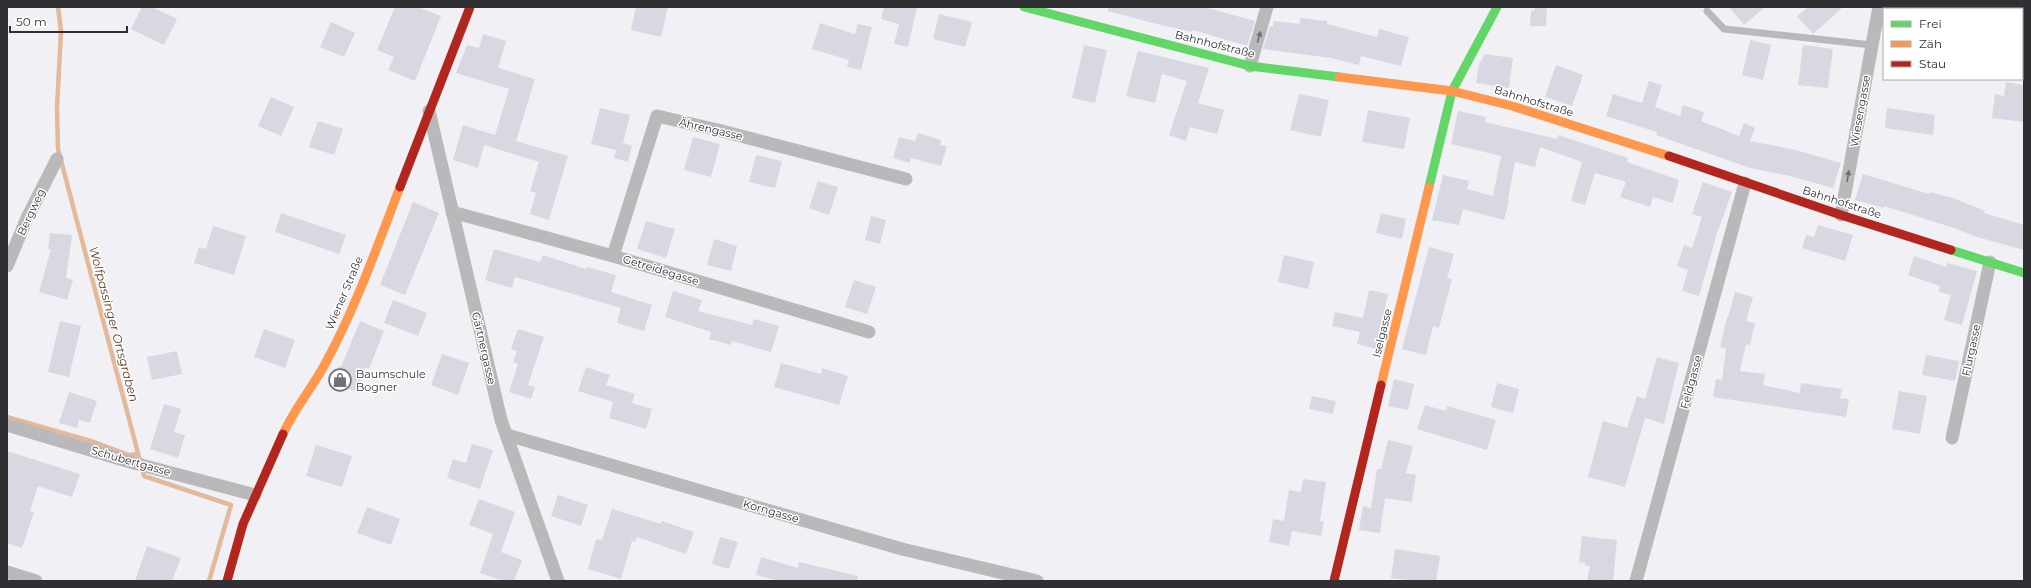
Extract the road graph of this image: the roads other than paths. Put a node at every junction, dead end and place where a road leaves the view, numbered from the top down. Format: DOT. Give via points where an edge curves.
graph roads {
  1 [pos="470,7"];
  2 [pos="1024,7"];
  3 [pos="1267,7"];
  4 [pos="1497,7"];
  5 [pos="1879,7"];
  6 [pos="1706,11"];
  7 [pos="1872,45"];
  8 [pos="1250,66"];
  9 [pos="1452,91"];
  10 [pos="429,110"];
  11 [pos="57,159"];
  12 [pos="906,179"];
  13 [pos="1745,182"];
  14 [pos="452,212"];
  15 [pos="1841,215"];
  16 [pos="614,256"];
  17 [pos="1990,262"];
  18 [pos="7,266"];
  19 [pos="2024,273"];
  20 [pos="869,332"];
  21 [pos="7,425"];
  22 [pos="507,435"];
  23 [pos="1952,438"];
  24 [pos="255,495"];
  25 [pos="7,572"];
  26 [pos="36,581"];
  27 [pos="226,581"];
  28 [pos="558,581"];
  29 [pos="1036,581"];
  30 [pos="1334,581"];
  31 [pos="1636,581"];
  1 -- 10 [label="street, Wiener Straße"];
  2 -- 8 [label="street, Bahnhofstraße"];
  8 -- 3 [label="street, one-way"];
  4 -- 9 [label="street, Iselgasse"];
  5 -- 7 [label="street, Wiesengasse"];
  6 -- 7 [label="lane" via="1724,28"];
  15 -- 7 [label="street, Wiesengasse, one-way"];
  8 -- 9 [label="street, Bahnhofstraße"];
  9 -- 13 [label="street, Bahnhofstraße" via="1512,106"];
  9 -- 30 [label="street, Iselgasse"];
  10 -- 14 [label="street, Gärtnergasse"];
  10 -- 24 [label="street, Wiener Straße" via="359,294 325,365 288,422"];
  11 -- 18 [label="street, Bergweg" via="27,218"];
  12 -- 16 [label="street, Ährengasse" via="657,116"];
  13 -- 15 [label="street, Bahnhofstraße"];
  13 -- 31 [label="street, Feldgasse"];
  14 -- 16 [label="street, Getreidegasse"];
  14 -- 22 [label="street, Gärtnergasse" via="501,420"];
  15 -- 17 [label="street, Bahnhofstraße"];
  16 -- 20 [label="street, Getreidegasse"];
  17 -- 19 [label="street, Bahnhofstraße"];
  17 -- 23 [label="street, Flurgasse"];
  21 -- 24 [label="street, Schubertgasse" via="130,462"];
  22 -- 28 [label="street, Gärtnergasse"];
  22 -- 29 [label="street, Korngasse" via="902,549"];
  24 -- 27 [label="street, Wiener Straße" via="232,556"];
  25 -- 26 [label="street"];
}
